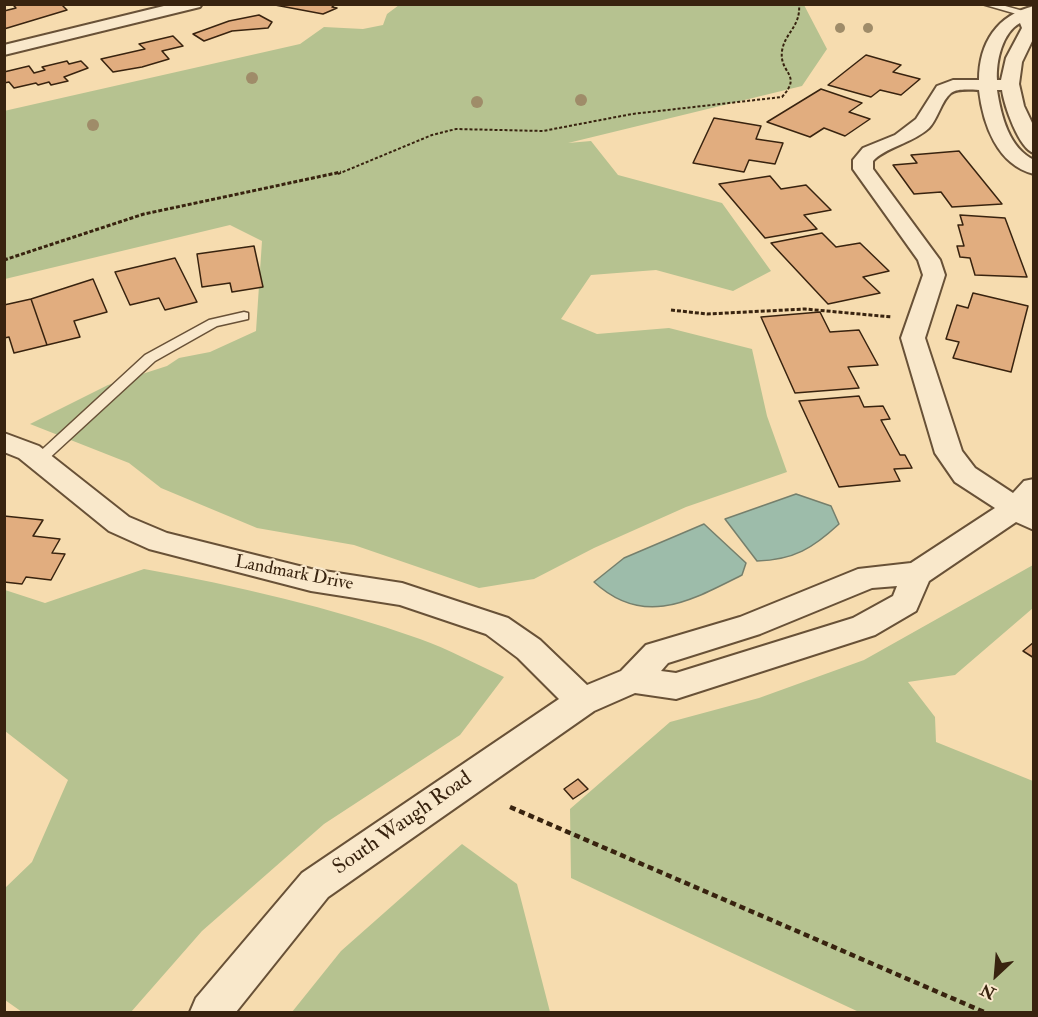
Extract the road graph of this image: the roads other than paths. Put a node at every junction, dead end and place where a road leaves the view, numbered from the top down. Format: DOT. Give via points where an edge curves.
graph roads {
  1 [pos="194,4"];
  2 [pos="986,4"];
  3 [pos="1031,15"];
  4 [pos="4,50"];
  5 [pos="987,83"];
  6 [pos="1009,85"];
  7 [pos="1034,147"];
  8 [pos="1034,168"];
  9 [pos="244,316"];
  10 [pos="4,442"];
  11 [pos="39,460"];
  12 [pos="1027,506"];
  13 [pos="917,574"];
  14 [pos="633,680"];
  15 [pos="582,701"];
  16 [pos="210,1012"];
  1 -- 4 [label="street"];
  2 -- 3 [label="lane"];
  3 -- 5 [label="street" via="1006,24 990,55"];
  3 -- 6 [label="street" via="1030,28 1012,63"];
  5 -- 6 [label="street"];
  5 -- 8 [label="street" via="996,122 1015,157"];
  5 -- 12 [label="street" via="953,85 943,90 923,123 902,139 870,152 863,160 863,169 929,260 934,275 913,338 949,453 965,475"];
  6 -- 7 [label="street"];
  9 -- 11 [label="lane" via="213,322 150,358"];
  10 -- 11 [label="street, Landmark Drive"];
  11 -- 15 [label="street, Landmark Drive" via="119,524 159,542 311,580 402,594 497,626 529,649"];
  12 -- 13 [label="street"];
  13 -- 14 [label="street, South Waugh Road" via="868,577 749,626 657,654"];
  13 -- 14 [label="street" via="905,603 864,627 676,686"];
  14 -- 15 [label="street, South Waugh Road"];
  15 -- 16 [label="street, South Waugh Road" via="315,885"];
}
